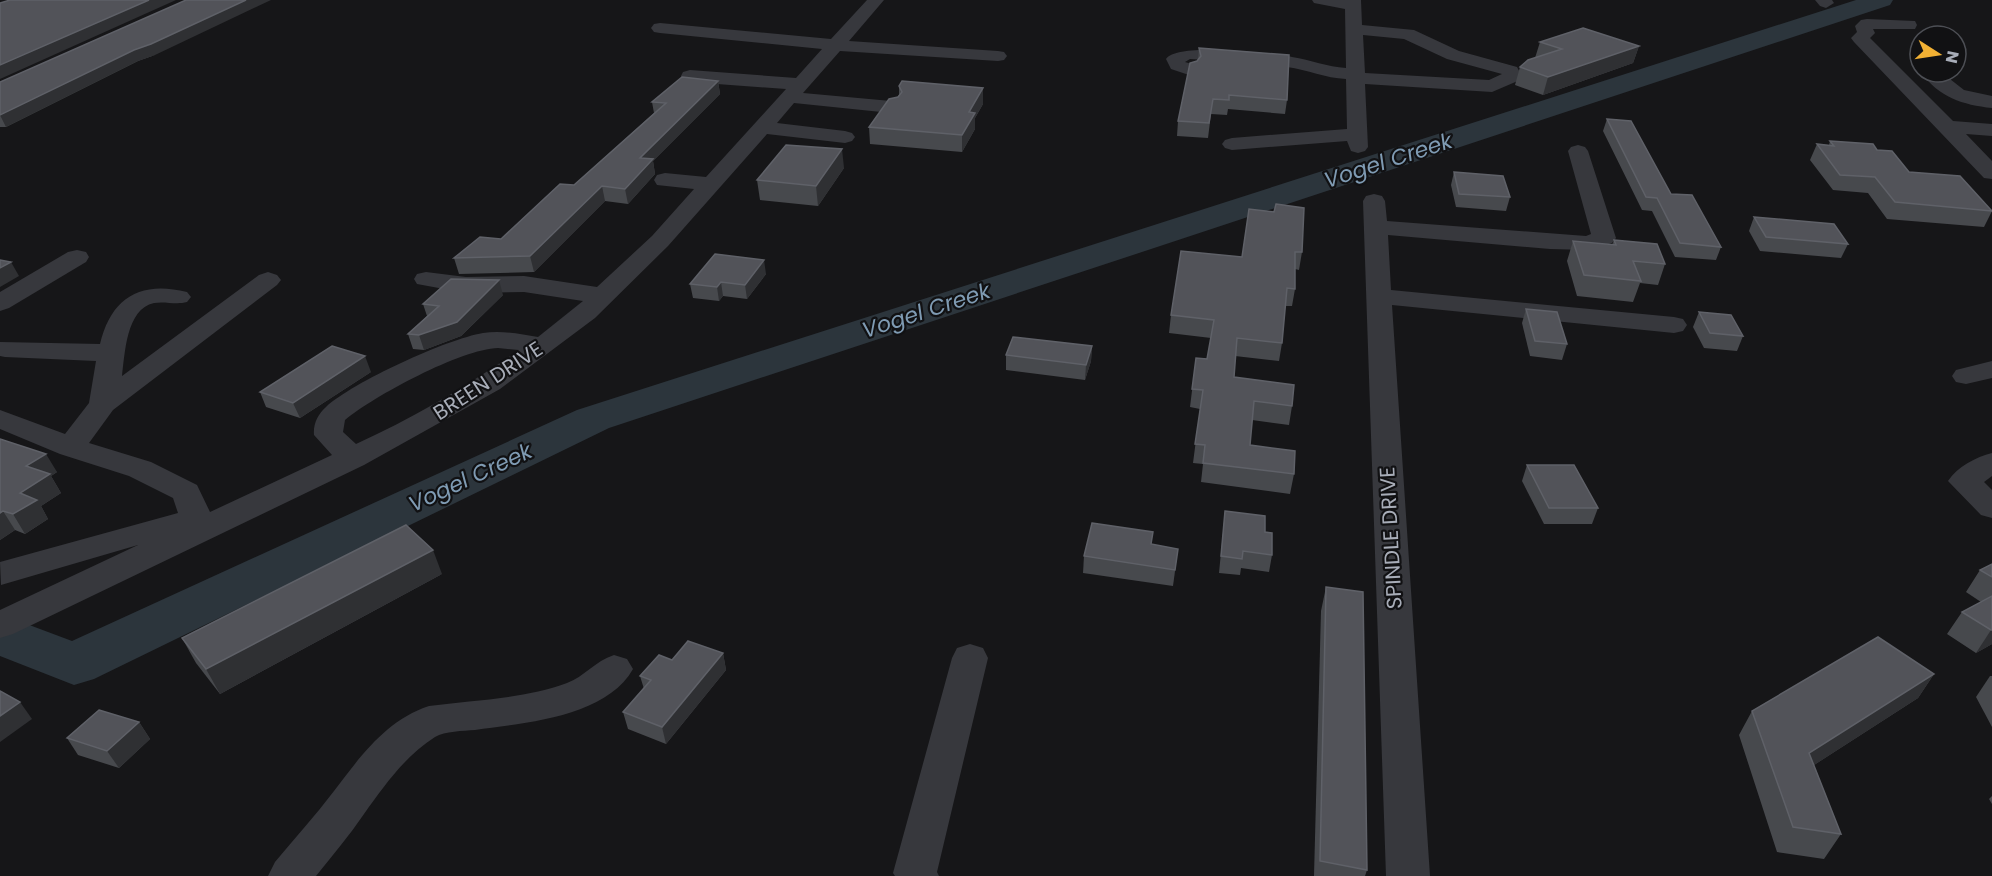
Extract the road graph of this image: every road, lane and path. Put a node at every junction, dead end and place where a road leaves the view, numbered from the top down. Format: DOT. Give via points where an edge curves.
graph roads {
  1 [pos="876,0"];
  2 [pos="1320,0"];
  3 [pos="1353,3"];
  4 [pos="660,28"];
  5 [pos="1354,29"];
  6 [pos="1908,33"];
  7 [pos="829,52"];
  8 [pos="998,56"];
  9 [pos="1186,59"];
  10 [pos="1888,67"];
  11 [pos="1908,68"];
  12 [pos="934,69"];
  13 [pos="690,76"];
  14 [pos="1356,76"];
  15 [pos="1943,84"];
  16 [pos="795,91"];
  17 [pos="1992,102"];
  18 [pos="891,107"];
  19 [pos="1947,127"];
  20 [pos="762,128"];
  21 [pos="1992,130"];
  22 [pos="845,137"];
  23 [pos="1232,144"];
  24 [pos="1578,151"];
  25 [pos="1992,173"];
  26 [pos="665,180"];
  27 [pos="711,184"];
  28 [pos="77,257"];
  29 [pos="426,279"];
  30 [pos="268,280"];
  31 [pos="1378,296"];
  32 [pos="178,297"];
  33 [pos="603,297"];
  34 [pos="0,303"];
  35 [pos="1674,325"];
  36 [pos="543,346"];
  37 [pos="5,349"];
  38 [pos="111,352"];
  39 [pos="103,404"];
  40 [pos="0,419"];
  41 [pos="71,447"];
  42 [pos="353,458"];
  43 [pos="1992,462"];
  44 [pos="1992,508"];
  45 [pos="196,525"];
  46 [pos="1,573"];
  47 [pos="0,625"];
  48 [pos="970,658"];
  49 [pos="614,669"];
  50 [pos="290,876"];
  51 [pos="917,876"];
  52 [pos="1408,876"];
  1 -- 7 [label="street, BREEN DRIVE"];
  2 -- 3 [label="street"];
  3 -- 5 [label="street"];
  4 -- 7 [label="street"];
  5 -- 14 [label="street"];
  5 -- 14 [label="street" via="1408,34 1453,55 1500,66 1513,76 1492,86"];
  6 -- 10 [label="street" via="1860,38"];
  7 -- 8 [label="street"];
  7 -- 12 [label="street"];
  7 -- 16 [label="street, BREEN DRIVE"];
  9 -- 14 [label="street" via="1279,60"];
  10 -- 11 [label="street"];
  10 -- 19 [label="street"];
  13 -- 16 [label="street"];
  14 -- 23 [label="street" via="1358,141"];
  15 -- 17 [label="street" via="1954,95"];
  16 -- 18 [label="street"];
  16 -- 20 [label="street, BREEN DRIVE"];
  19 -- 21 [label="street"];
  19 -- 25 [label="street"];
  20 -- 22 [label="street"];
  20 -- 27 [label="street, BREEN DRIVE"];
  24 -- 31 [label="street, SPINDLE DRIVE" via="1604,238 1588,243 1550,242 1374,214"];
  26 -- 27 [label="street"];
  27 -- 33 [label="street, BREEN DRIVE" via="660,242"];
  28 -- 34 [label="street"];
  29 -- 33 [label="street" via="466,285 524,284"];
  30 -- 39 [label="street"];
  31 -- 35 [label="street"];
  31 -- 52 [label="street, SPINDLE DRIVE"];
  32 -- 38 [label="street" via="150,296 136,302 118,325"];
  33 -- 36 [label="street, BREEN DRIVE"];
  36 -- 42 [label="street, BREEN DRIVE" via="460,400"];
  36 -- 42 [label="street" via="495,340 466,345 377,387 336,413 330,422 329,435"];
  37 -- 38 [label="street"];
  38 -- 39 [label="street"];
  39 -- 41 [label="street"];
  40 -- 41 [label="street"];
  41 -- 45 [label="street" via="140,470 186,492"];
  42 -- 45 [label="street, BREEN DRIVE"];
  43 -- 44 [label="street" via="1964,481"];
  45 -- 46 [label="street"];
  45 -- 47 [label="street, BREEN DRIVE"];
  48 -- 51 [label="street"];
  49 -- 50 [label="street" via="581,694 534,706 429,721 408,735 369,773"];
}
